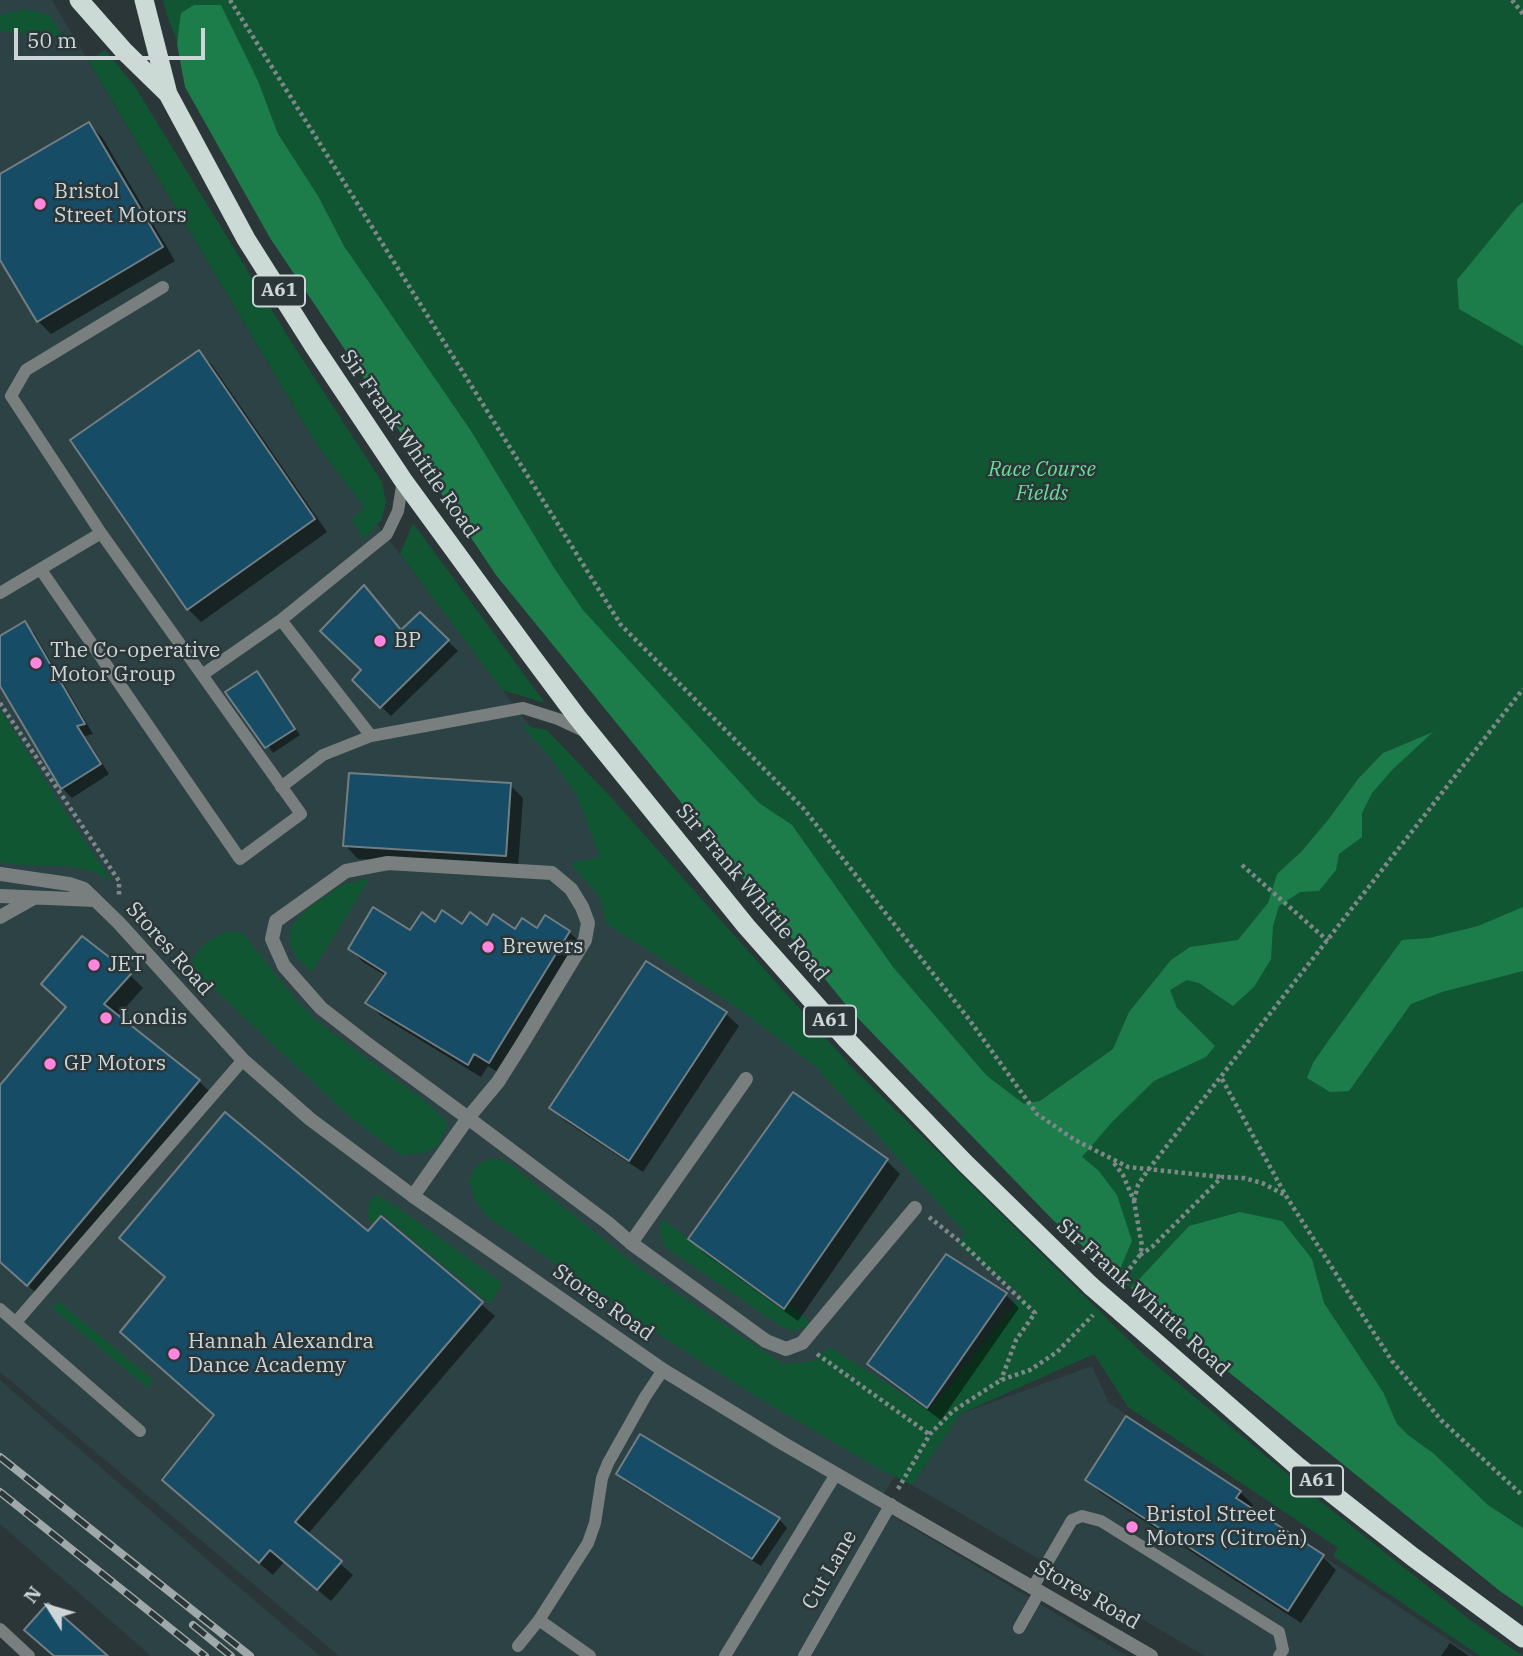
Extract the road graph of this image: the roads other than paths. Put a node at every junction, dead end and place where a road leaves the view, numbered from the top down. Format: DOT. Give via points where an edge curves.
graph roads {
  1 [pos="79,0"];
  2 [pos="144,0"];
  3 [pos="168,94"];
  4 [pos="163,287"];
  5 [pos="5,399"];
  6 [pos="403,480"];
  7 [pos="101,533"];
  8 [pos="41,569"];
  9 [pos="0,593"];
  10 [pos="281,620"];
  11 [pos="202,675"];
  12 [pos="371,736"];
  13 [pos="593,736"];
  14 [pos="281,787"];
  15 [pos="0,874"];
  16 [pos="0,896"];
  17 [pos="33,899"];
  18 [pos="95,900"];
  19 [pos="0,917"];
  20 [pos="243,1060"];
  21 [pos="746,1079"];
  22 [pos="468,1118"];
  23 [pos="414,1196"];
  24 [pos="915,1208"];
  25 [pos="631,1243"];
  26 [pos="0,1308"];
  27 [pos="16,1322"];
  28 [pos="663,1370"];
  29 [pos="140,1431"];
  30 [pos="836,1474"];
  31 [pos="891,1504"];
  32 [pos="1036,1589"];
  33 [pos="539,1620"];
  34 [pos="1019,1628"];
  35 [pos="0,1629"];
  36 [pos="1523,1638"];
  37 [pos="518,1646"];
  38 [pos="29,1656"];
  39 [pos="590,1656"];
  40 [pos="725,1656"];
  41 [pos="804,1656"];
  42 [pos="1151,1656"];
  43 [pos="1279,1656"];
  1 -- 3 [label="highway, Sir Frank Whittle Road / A61"];
  2 -- 3 [label="highway, Sir Frank Whittle Road / A61"];
  3 -- 6 [label="highway, Sir Frank Whittle Road / A61" via="246,239"];
  4 -- 5 [label="lane" via="26,370"];
  5 -- 7 [label="lane"];
  6 -- 10 [label="lane" via="398,511 387,534"];
  6 -- 13 [label="highway, Sir Frank Whittle Road / A61"];
  7 -- 8 [label="lane"];
  7 -- 11 [label="lane"];
  8 -- 9 [label="lane"];
  8 -- 14 [label="lane" via="240,859 301,814"];
  10 -- 11 [label="lane"];
  10 -- 12 [label="lane"];
  11 -- 14 [label="lane"];
  12 -- 13 [label="lane" via="523,708"];
  12 -- 14 [label="lane" via="323,754"];
  13 -- 36 [label="highway, Sir Frank Whittle Road / A61, bridge" via="746,926 847,1040 1091,1286 1296,1465"];
  15 -- 18 [label="street, Stores Road" via="69,884"];
  16 -- 17 [label="street, Stores Road"];
  17 -- 18 [label="street, Stores Road"];
  17 -- 19 [label="street"];
  18 -- 20 [label="street, Stores Road"];
  20 -- 23 [label="street, Stores Road" via="310,1119"];
  20 -- 27 [label="lane"];
  21 -- 25 [label="street"];
  22 -- 22 [label="street" via="498,1082 585,940 588,923 570,888 552,873 388,863 346,872 276,921 272,939 284,966 321,1008"];
  22 -- 23 [label="street"];
  22 -- 25 [label="street"];
  23 -- 28 [label="street, Stores Road"];
  24 -- 25 [label="street" via="802,1343 786,1349 766,1341"];
  26 -- 27 [label="lane"];
  27 -- 29 [label="lane"];
  28 -- 30 [label="street, Stores Road"];
  28 -- 33 [label="lane" via="605,1471 588,1543"];
  30 -- 31 [label="street, Stores Road"];
  30 -- 40 [label="lane"];
  31 -- 32 [label="street, Stores Road"];
  31 -- 41 [label="lane, Cut Lane"];
  32 -- 34 [label="lane"];
  32 -- 42 [label="street, Stores Road"];
  32 -- 43 [label="lane" via="1072,1520 1082,1516 1101,1521 1279,1632 1283,1650"];
  33 -- 37 [label="lane"];
  33 -- 39 [label="lane"];
  35 -- 38 [label="lane"];
}
